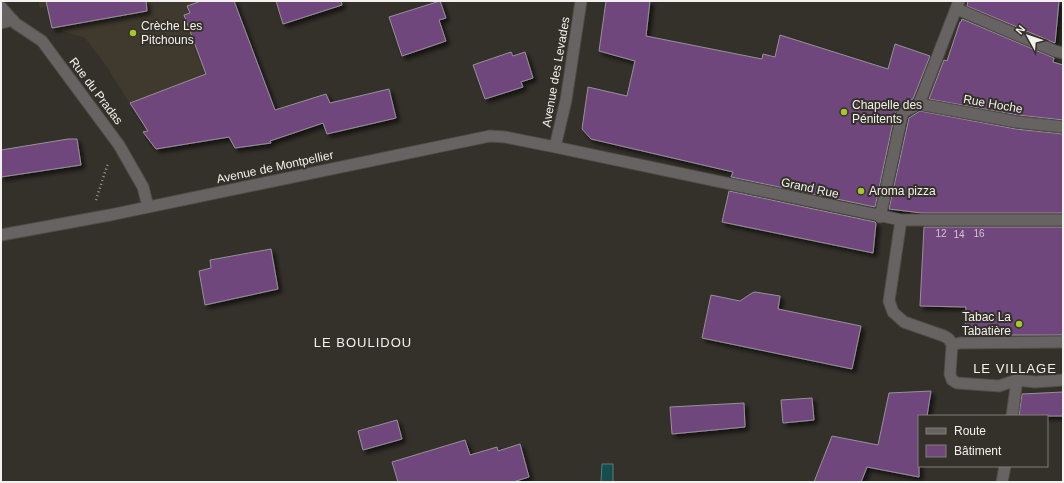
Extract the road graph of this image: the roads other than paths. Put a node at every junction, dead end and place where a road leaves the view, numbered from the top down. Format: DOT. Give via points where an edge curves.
graph roads {
  1 [pos="581,1"];
  2 [pos="958,5"];
  3 [pos="1,7"];
  4 [pos="13,20"];
  5 [pos="1,23"];
  6 [pos="1059,52"];
  7 [pos="920,104"];
  8 [pos="1063,127"];
  9 [pos="555,147"];
  10 [pos="148,207"];
  11 [pos="880,217"];
  12 [pos="901,220"];
  13 [pos="1063,220"];
  14 [pos="1,235"];
  15 [pos="1063,342"];
  16 [pos="952,345"];
  17 [pos="1017,380"];
  18 [pos="1063,380"];
  19 [pos="1012,415"];
  20 [pos="1005,467"];
  21 [pos="1002,482"];
  1 -- 9 [label="street, Avenue des Levades" via="566,100"];
  2 -- 6 [label="street"];
  2 -- 7 [label="street"];
  3 -- 4 [label="street, Rue du Pradas"];
  4 -- 5 [label="street"];
  4 -- 10 [label="street, Rue du Pradas" via="42,41 119,145 143,187"];
  7 -- 8 [label="street, Rue Hoche" via="1017,122"];
  7 -- 11 [label="street" via="902,115"];
  9 -- 10 [label="street, Avenue de Montpellier" via="490,136"];
  9 -- 11 [label="street, Grand Rue"];
  10 -- 14 [label="street, Avenue de Montpellier"];
  11 -- 12 [label="street, Grand Rue"];
  12 -- 13 [label="street, Grand Rue"];
  12 -- 16 [label="street" via="889,301 893,312 904,322 944,336"];
  15 -- 16 [label="street"];
  16 -- 17 [label="street" via="950,374 952,380 957,383 999,386"];
  17 -- 18 [label="street"];
  17 -- 19 [label="street"];
  20 -- 21 [label="street"];
}
